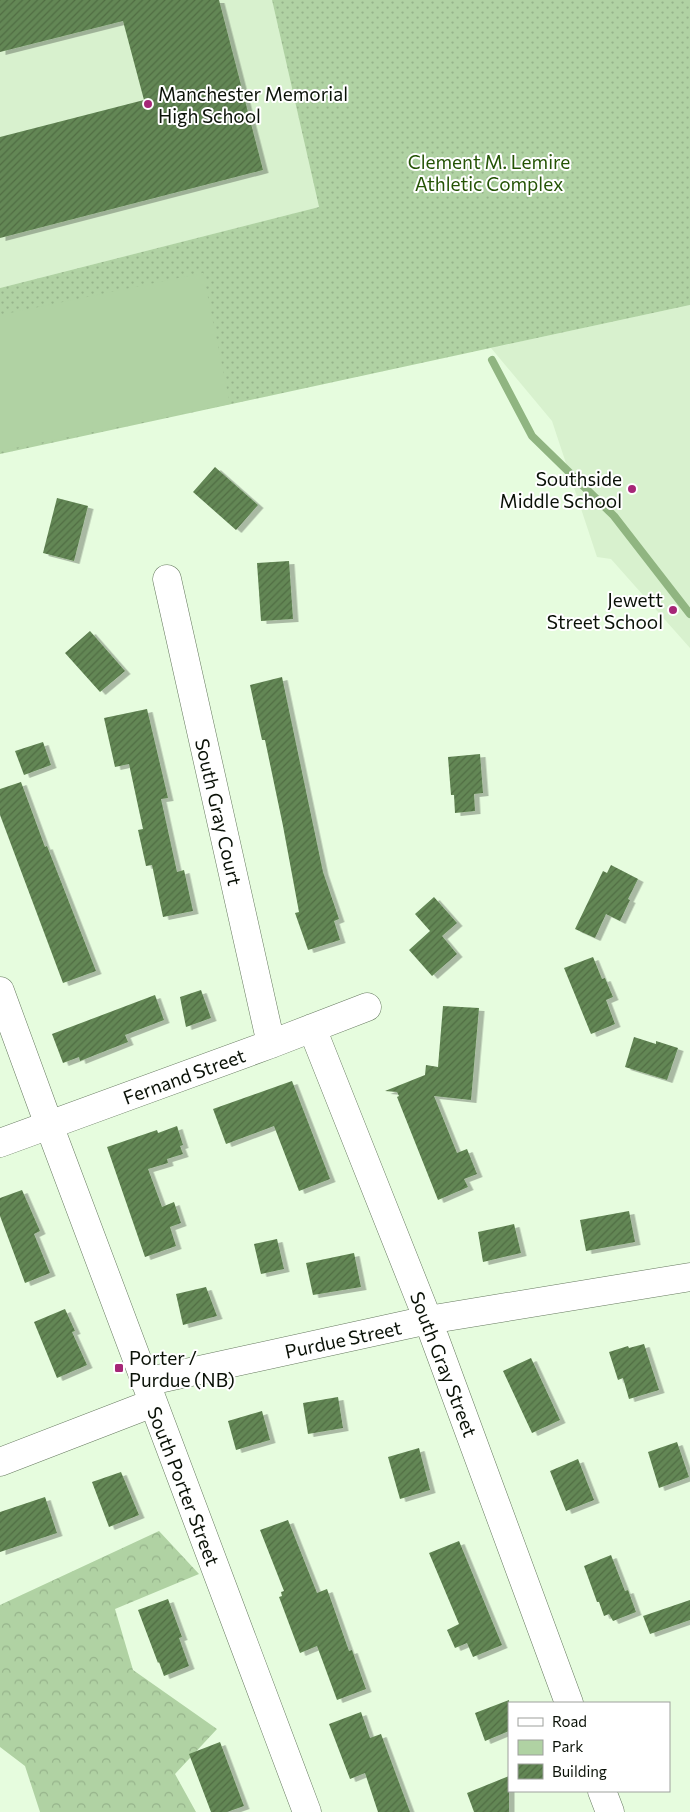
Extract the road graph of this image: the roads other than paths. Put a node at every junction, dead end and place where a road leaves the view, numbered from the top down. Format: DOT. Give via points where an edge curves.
graph roads {
  1 [pos="167,579"];
  2 [pos="0,991"];
  3 [pos="367,1007"];
  4 [pos="312,1028"];
  5 [pos="271,1044"];
  6 [pos="49,1125"];
  7 [pos="0,1143"];
  8 [pos="690,1279"];
  9 [pos="428,1320"];
  10 [pos="149,1393"];
  11 [pos="0,1462"];
  12 [pos="569,1702"];
  13 [pos="602,1792"];
  14 [pos="307,1812"];
  15 [pos="610,1812"];
  1 -- 5 [label="street, South Gray Court"];
  2 -- 6 [label="street, South Porter Street"];
  3 -- 4 [label="street, Fernand Street"];
  4 -- 5 [label="street, Fernand Street"];
  4 -- 9 [label="street, South Gray Street"];
  5 -- 6 [label="street, Fernand Street"];
  6 -- 7 [label="street, Fernand Street"];
  6 -- 10 [label="street, South Porter Street"];
  8 -- 9 [label="street, Purdue Street"];
  9 -- 10 [label="street, Purdue Street"];
  9 -- 12 [label="street, South Gray Street"];
  10 -- 11 [label="street, Purdue Street"];
  10 -- 14 [label="street, South Porter Street"];
  13 -- 15 [label="street"];
}
